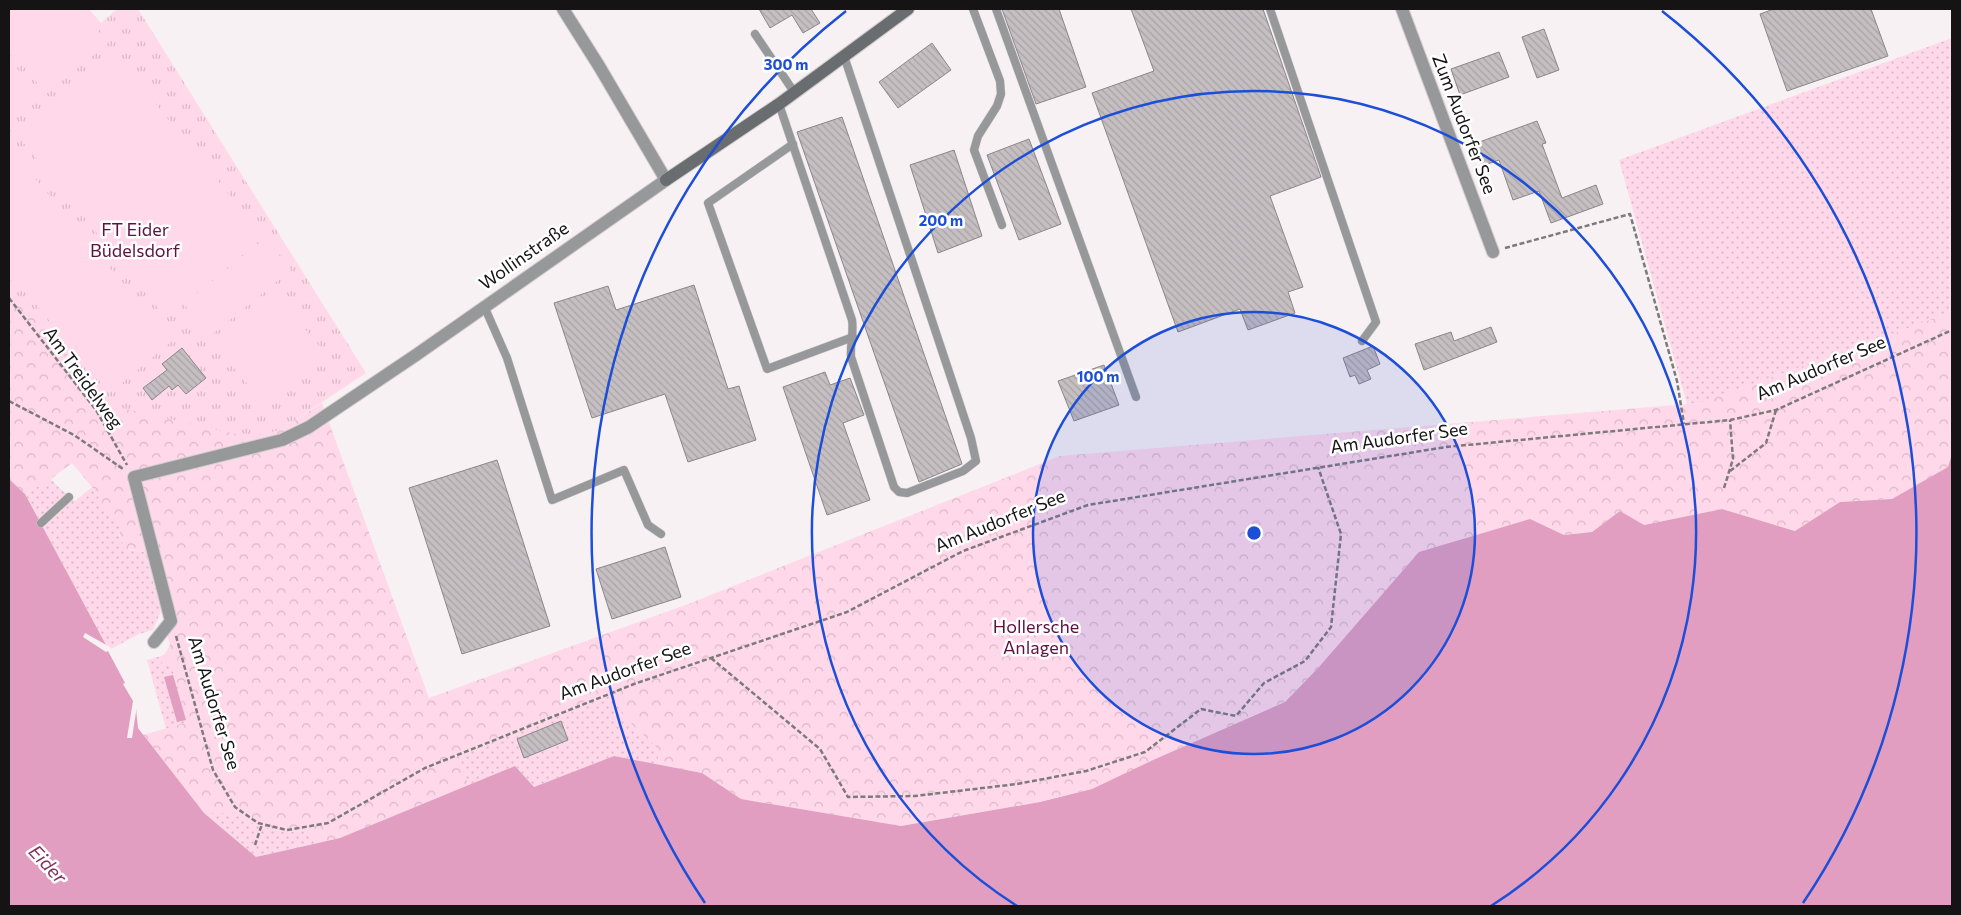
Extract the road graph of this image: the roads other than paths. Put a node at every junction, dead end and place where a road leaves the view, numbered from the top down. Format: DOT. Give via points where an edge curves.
graph roads {
  1 [pos="563,9"];
  2 [pos="908,9"];
  3 [pos="973,9"];
  4 [pos="996,9"];
  5 [pos="1270,9"];
  6 [pos="1402,9"];
  7 [pos="755,34"];
  8 [pos="844,56"];
  9 [pos="794,92"];
  10 [pos="779,104"];
  11 [pos="793,144"];
  12 [pos="666,180"];
  13 [pos="1002,225"];
  14 [pos="1493,252"];
  15 [pos="484,306"];
  16 [pos="852,337"];
  17 [pos="1362,341"];
  18 [pos="1136,397"];
  19 [pos="134,478"];
  20 [pos="69,496"];
  21 [pos="41,523"];
  22 [pos="661,534"];
  23 [pos="154,642"];
  1 -- 12 [label="street"];
  2 -- 8 [label="street, Wollinstraße"];
  3 -- 13 [label="lane" via="1000,81 1001,94 974,150"];
  4 -- 18 [label="lane"];
  5 -- 17 [label="lane" via="1376,322"];
  6 -- 14 [label="street, Zum Audorfer See"];
  7 -- 9 [label="lane"];
  8 -- 9 [label="street, Wollinstraße"];
  8 -- 16 [label="lane" via="971,438 976,462 907,493 894,487 851,357"];
  9 -- 10 [label="street, Wollinstraße"];
  10 -- 11 [label="lane"];
  10 -- 12 [label="street, Wollinstraße"];
  11 -- 16 [label="lane" via="852,320"];
  11 -- 16 [label="lane" via="708,204 767,369"];
  12 -- 15 [label="street, Wollinstraße"];
  15 -- 19 [label="street, Wollinstraße" via="309,427 282,440"];
  15 -- 22 [label="lane" via="507,358 552,500 624,470 648,525"];
  19 -- 23 [label="street, Am Audorfer See" via="171,621"];
  20 -- 21 [label="lane"];
}
